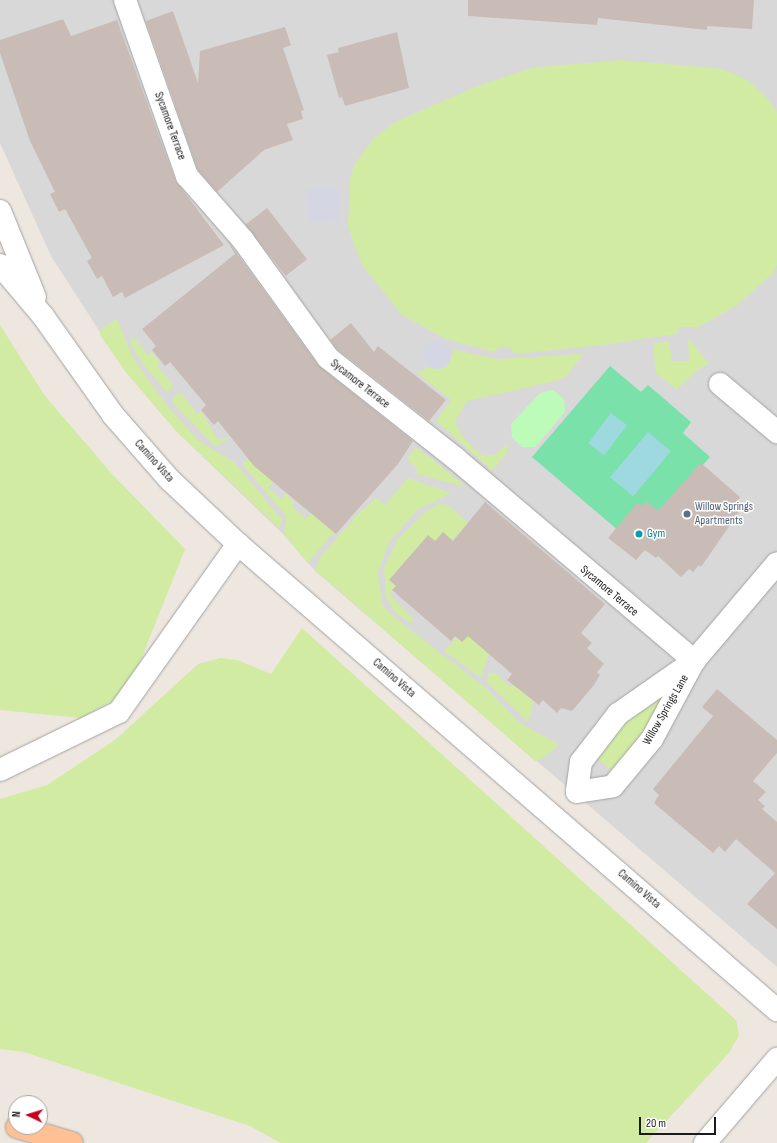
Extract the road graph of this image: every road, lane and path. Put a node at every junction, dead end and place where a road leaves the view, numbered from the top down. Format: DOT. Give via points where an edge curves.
graph roads {
  1 [pos="125,0"];
  2 [pos="0,211"];
  3 [pos="0,266"];
  4 [pos="43,316"];
  5 [pos="720,384"];
  6 [pos="777,432"];
  7 [pos="238,544"];
  8 [pos="777,563"];
  9 [pos="694,661"];
  10 [pos="0,770"];
  11 [pos="577,792"];
  12 [pos="555,816"];
  13 [pos="777,1010"];
  14 [pos="777,1059"];
  15 [pos="44,1135"];
  16 [pos="72,1143"];
  17 [pos="705,1143"];
  1 -- 9 [label="street, Sycamore Terrace" via="187,176 243,240 328,358 454,458"];
  2 -- 4 [label="street, Camino Vista"];
  3 -- 4 [label="street, Camino Vista"];
  4 -- 7 [label="street, Camino Vista" via="113,415 170,480"];
  5 -- 6 [label="street"];
  7 -- 10 [label="street" via="119,712"];
  7 -- 12 [label="street, Camino Vista"];
  8 -- 9 [label="street, Willow Springs Lane"];
  9 -- 11 [label="street, Willow Springs Lane" via="618,714 581,762"];
  9 -- 11 [label="street, Willow Springs Lane" via="652,739 613,786"];
  11 -- 12 [label="street"];
  12 -- 13 [label="street, Camino Vista"];
  14 -- 17 [label="street"];
  15 -- 16 [label="main road"];
}
